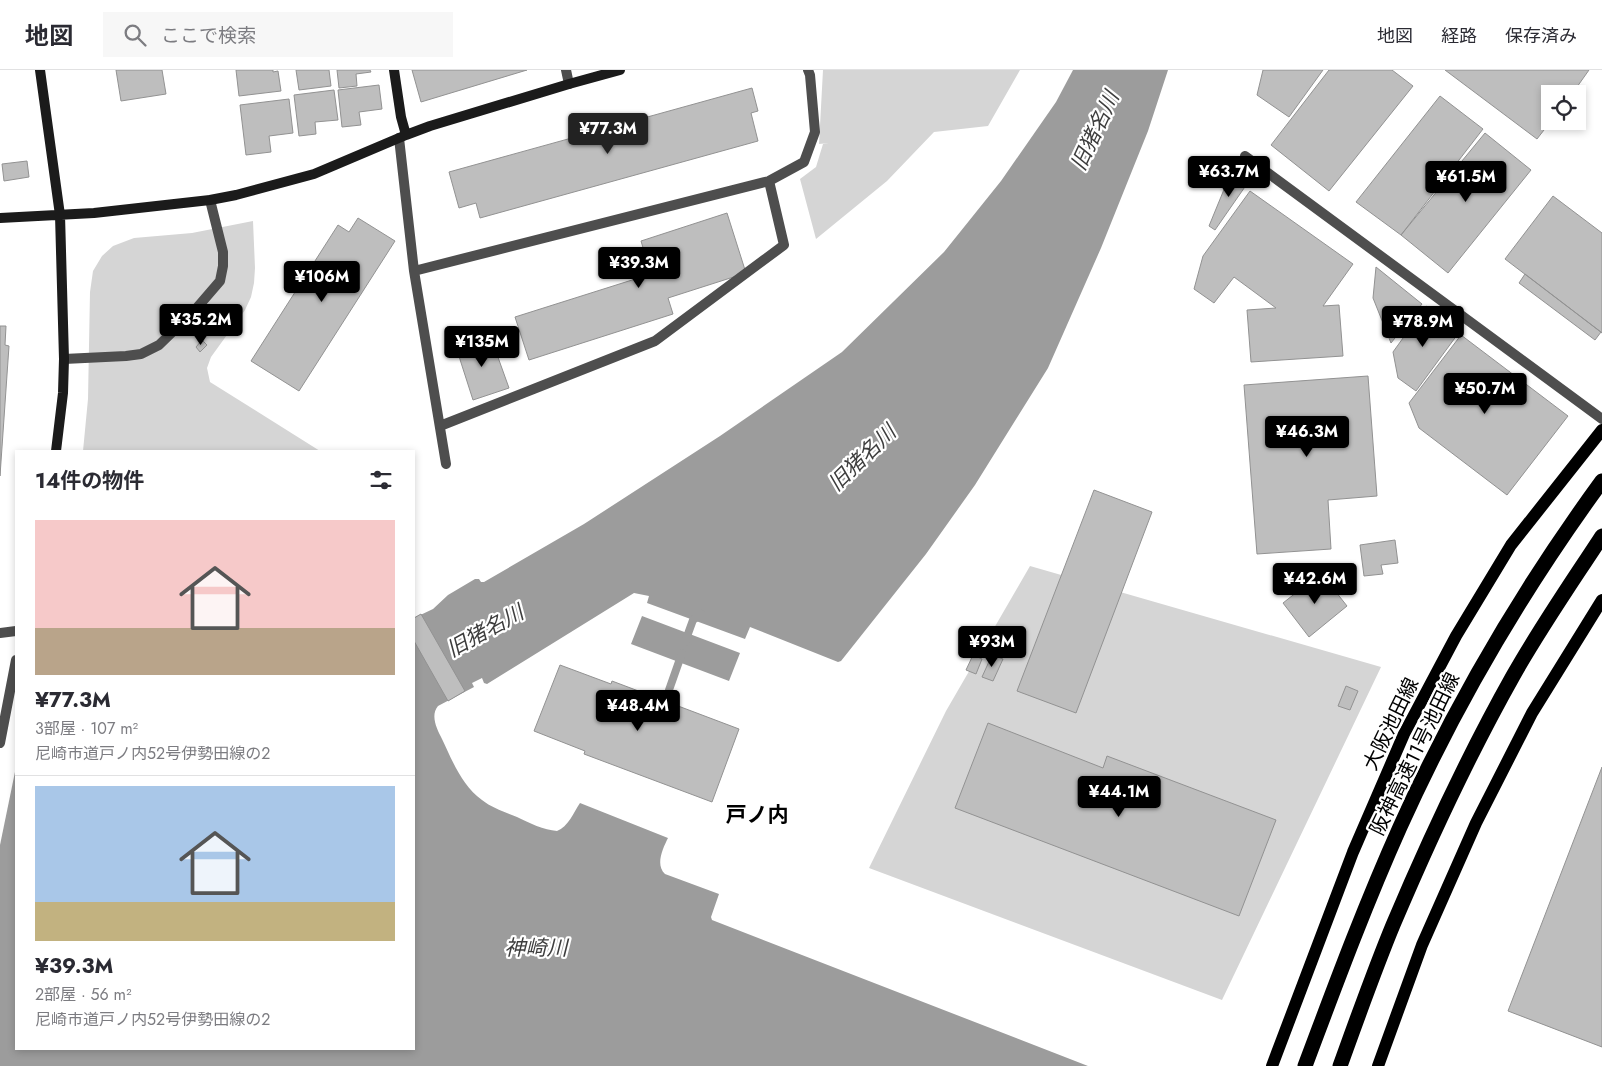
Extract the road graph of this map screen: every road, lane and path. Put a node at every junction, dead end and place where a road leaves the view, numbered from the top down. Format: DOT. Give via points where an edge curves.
graph roads {
  1 [pos="40,70"];
  2 [pos="394,70"];
  3 [pos="566,70"];
  4 [pos="620,70"];
  5 [pos="808,70"];
  6 [pos="569,84"];
  7 [pos="402,137"];
  8 [pos="1245,156"];
  9 [pos="769,181"];
  10 [pos="210,200"];
  11 [pos="60,215"];
  12 [pos="0,218"];
  13 [pos="414,271"];
  14 [pos="64,359"];
  15 [pos="1602,419"];
  16 [pos="440,426"];
  17 [pos="1602,430"];
  18 [pos="56,450"];
  19 [pos="446,464"];
  20 [pos="1602,481"];
  21 [pos="1602,536"];
  22 [pos="1602,600"];
  23 [pos="15,631"];
  24 [pos="0,633"];
  25 [pos="15,665"];
  26 [pos="0,743"];
  27 [pos="1378,1064"];
  28 [pos="1272,1066"];
  29 [pos="1305,1066"];
  30 [pos="1340,1066"];
  1 -- 11 [label="street"];
  2 -- 7 [label="street"];
  3 -- 6 [label="street"];
  4 -- 6 [label="street"];
  5 -- 9 [label="street" via="815,132 804,162"];
  6 -- 7 [label="street"];
  7 -- 10 [label="street" via="314,174"];
  7 -- 13 [label="street"];
  8 -- 15 [label="street"];
  9 -- 13 [label="street"];
  9 -- 16 [label="street" via="784,245 655,341"];
  10 -- 11 [label="street"];
  10 -- 14 [label="street" via="223,252 223,266 220,281 195,310 159,345 141,354"];
  11 -- 12 [label="street"];
  11 -- 14 [label="street"];
  13 -- 16 [label="street"];
  14 -- 18 [label="street"];
  16 -- 19 [label="street"];
  17 -- 28 [label="main road, 大阪池田線" via="1511,544 1456,636 1404,734 1353,852"];
  20 -- 29 [label="highway, 阪神高速11号池田線" via="1518,606 1483,663 1441,743 1389,852"];
  21 -- 30 [label="highway" via="1513,675 1431,836"];
  22 -- 27 [label="main road" via="1532,712 1476,824 1422,945"];
  23 -- 24 [label="street"];
  25 -- 26 [label="street"];
}
